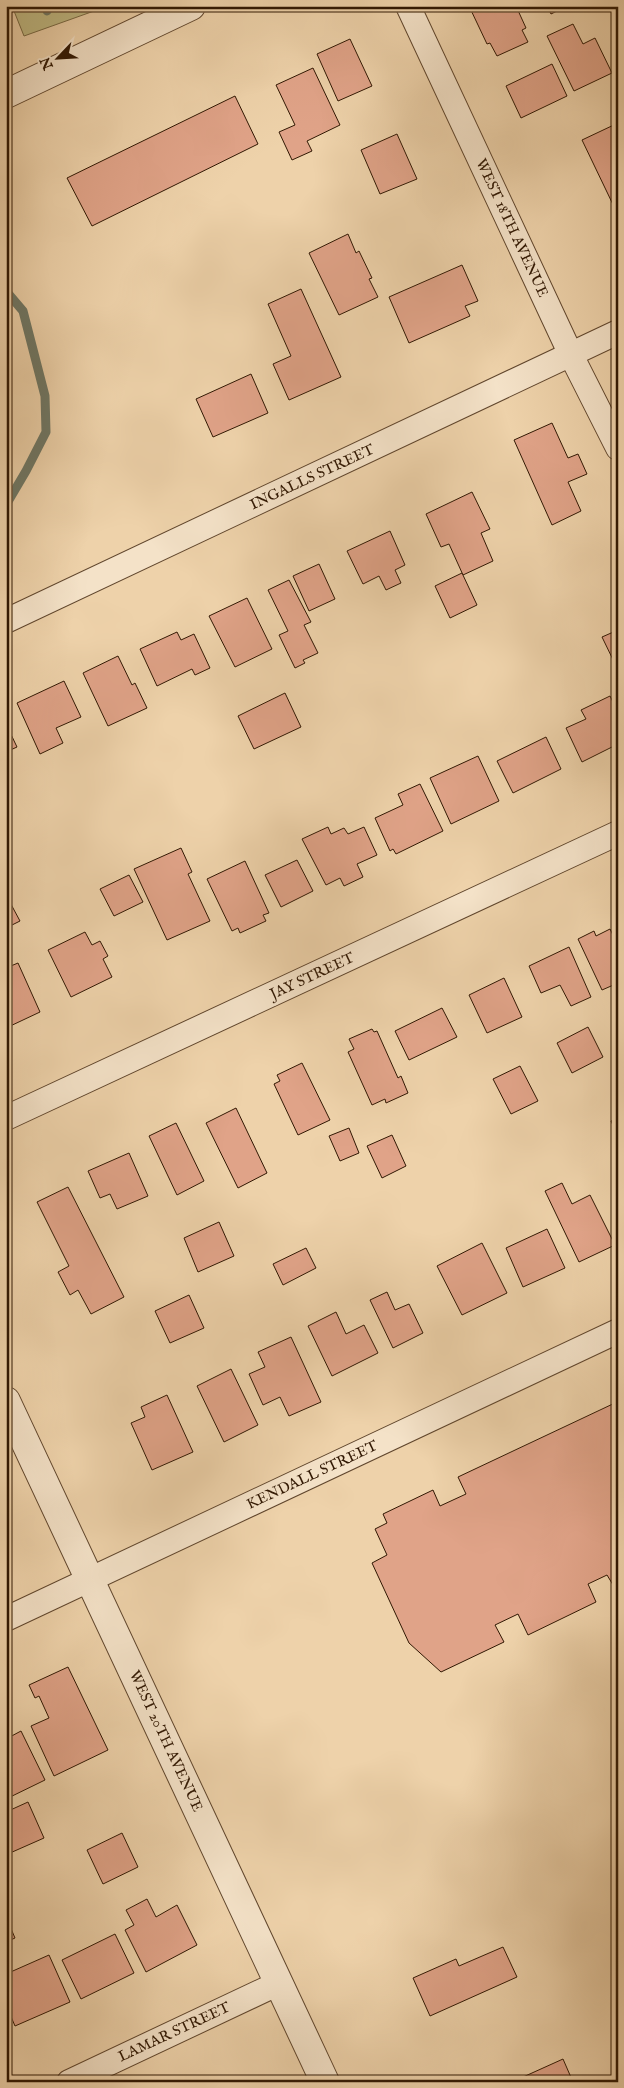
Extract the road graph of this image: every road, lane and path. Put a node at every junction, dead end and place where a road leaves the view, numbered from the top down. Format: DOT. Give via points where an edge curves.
graph roads {
  1 [pos="191,6"];
  2 [pos="408,6"];
  3 [pos="6,94"];
  4 [pos="618,332"];
  5 [pos="571,355"];
  6 [pos="618,448"];
  7 [pos="6,621"];
  8 [pos="618,833"];
  9 [pos="6,1118"];
  10 [pos="618,1331"];
  11 [pos="6,1401"];
  12 [pos="90,1580"];
  13 [pos="6,1618"];
  14 [pos="279,1983"];
  15 [pos="69,2082"];
  16 [pos="325,2082"];
  1 -- 3 [label="street"];
  2 -- 5 [label="street, WEST 18TH AVENUE"];
  4 -- 5 [label="street, INGALLS STREET"];
  5 -- 6 [label="street, WEST 18TH AVENUE"];
  5 -- 7 [label="street, INGALLS STREET"];
  8 -- 9 [label="street, JAY STREET"];
  10 -- 12 [label="street, KENDALL STREET"];
  11 -- 12 [label="street, WEST 20TH AVENUE"];
  12 -- 13 [label="street, KENDALL STREET"];
  12 -- 14 [label="street, WEST 20TH AVENUE"];
  14 -- 15 [label="street, LAMAR STREET"];
  14 -- 16 [label="street, WEST 20TH AVENUE"];
}
